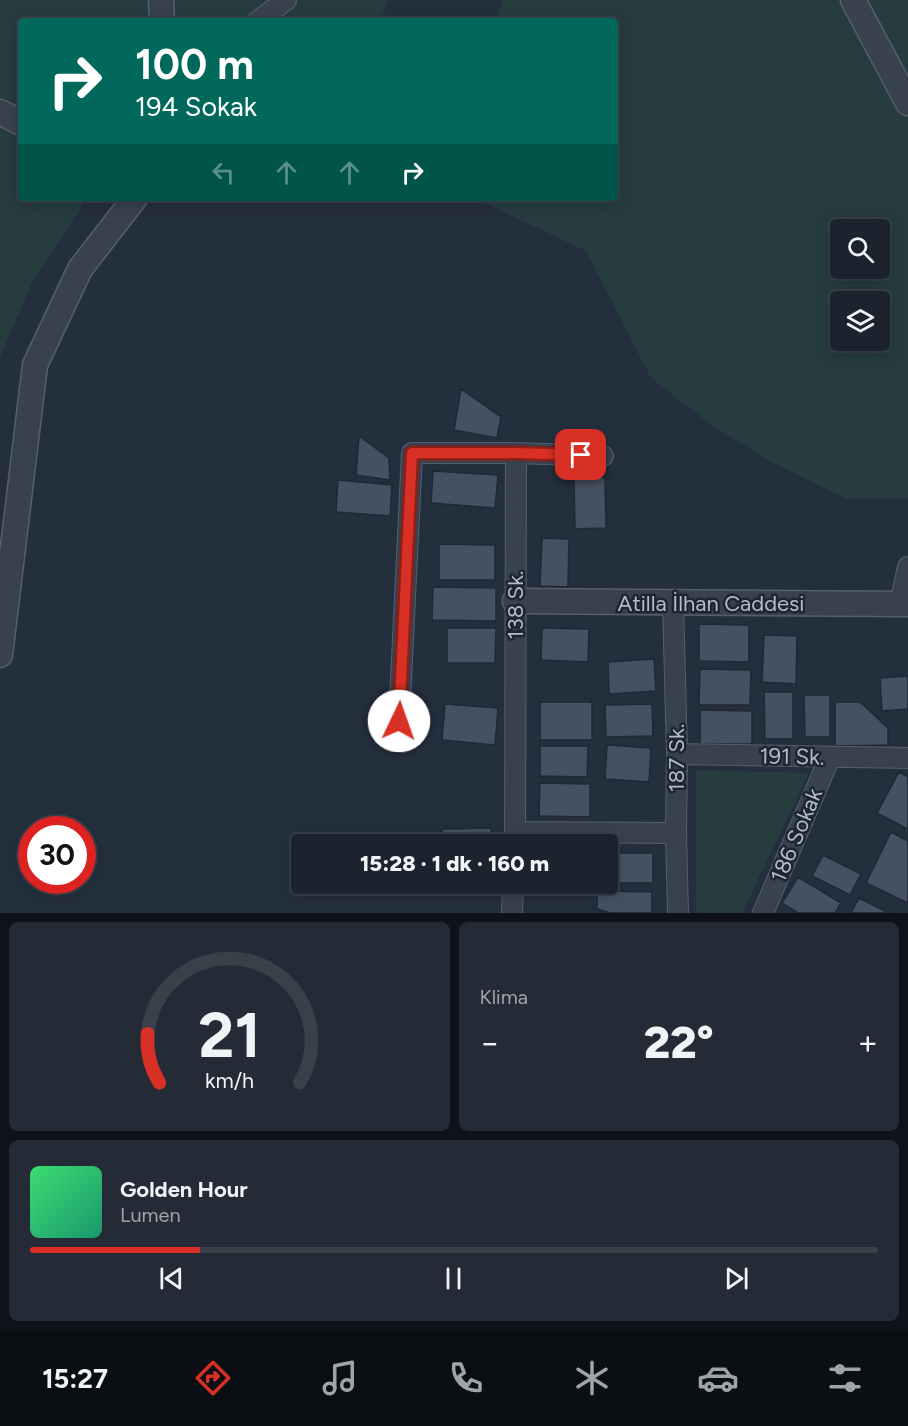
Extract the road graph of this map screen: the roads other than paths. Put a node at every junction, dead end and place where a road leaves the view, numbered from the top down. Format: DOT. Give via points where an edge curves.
graph roads {
  1 [pos="161,0"];
  2 [pos="286,0"];
  3 [pos="852,0"];
  4 [pos="162,18"];
  5 [pos="262,18"];
  6 [pos="908,103"];
  7 [pos="0,112"];
  8 [pos="18,121"];
  9 [pos="133,201"];
  10 [pos="516,453"];
  11 [pos="603,456"];
  12 [pos="908,567"];
  13 [pos="515,601"];
  14 [pos="673,603"];
  15 [pos="904,604"];
  16 [pos="0,655"];
  17 [pos="399,721"];
  18 [pos="677,754"];
  19 [pos="830,757"];
  20 [pos="908,758"];
  21 [pos="676,833"];
  22 [pos="515,834"];
  23 [pos="618,835"];
  24 [pos="513,894"];
  25 [pos="512,913"];
  26 [pos="678,913"];
  27 [pos="763,913"];
  1 -- 4 [label="street"];
  2 -- 5 [label="street"];
  3 -- 6 [label="street"];
  7 -- 8 [label="street"];
  9 -- 16 [label="street" via="80,269 35,364"];
  10 -- 11 [label="street"];
  10 -- 13 [label="street, 138 Sk."];
  10 -- 17 [label="street" via="412,453"];
  12 -- 15 [label="street"];
  13 -- 14 [label="street, Atilla İlhan Caddesi"];
  13 -- 22 [label="street, 138 Sk."];
  14 -- 15 [label="street, Atilla İlhan Caddesi"];
  14 -- 18 [label="street, 187 Sk."];
  18 -- 19 [label="street, 191 Sk."];
  18 -- 21 [label="street, 187 Sk."];
  19 -- 20 [label="street, 191 Sk."];
  19 -- 27 [label="street, 186 Sokak"];
  21 -- 23 [label="street"];
  21 -- 26 [label="street, 187 Sk."];
  24 -- 25 [label="street"];
}
